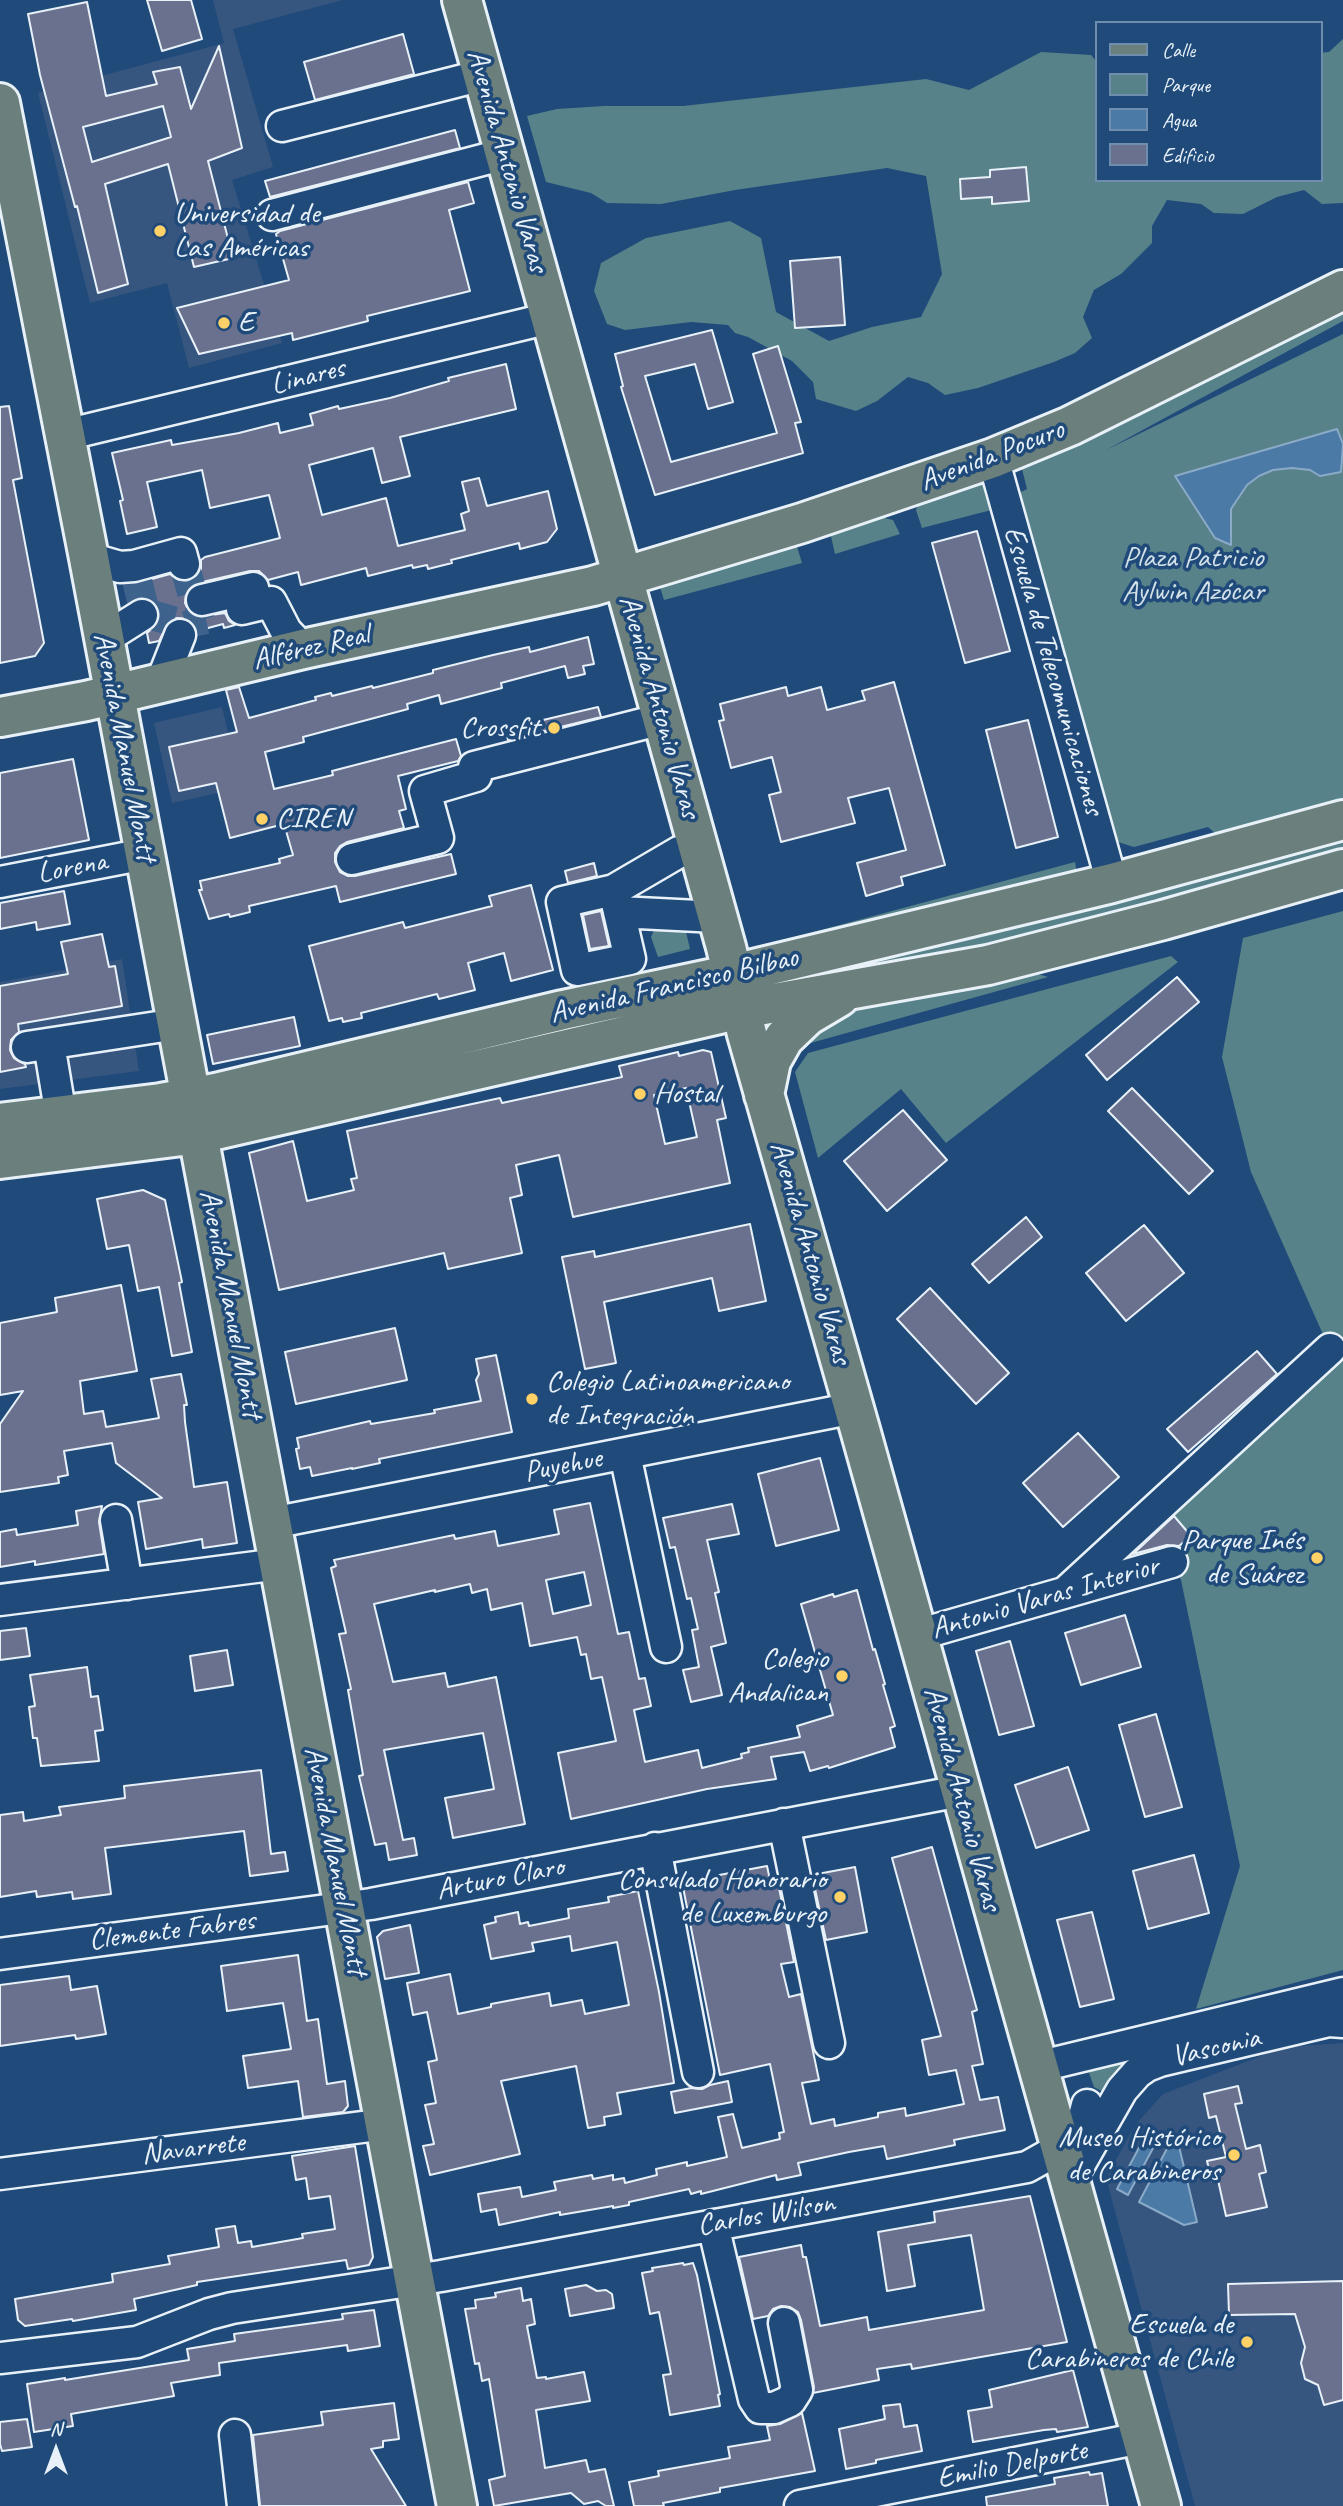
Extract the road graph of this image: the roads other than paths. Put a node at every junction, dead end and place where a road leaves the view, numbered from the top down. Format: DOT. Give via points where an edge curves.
graph roads {
  1 [pos="462,0"];
  2 [pos="483,75"];
  3 [pos="0,103"];
  4 [pos="282,126"];
  5 [pos="505,154"];
  6 [pos="9,200"];
  7 [pos="272,215"];
  8 [pos="1343,290"];
  9 [pos="550,318"];
  10 [pos="65,435"];
  11 [pos="993,458"];
  12 [pos="89,558"];
  13 [pos="184,564"];
  14 [pos="623,578"];
  15 [pos="233,608"];
  16 [pos="142,615"];
  17 [pos="180,635"];
  18 [pos="104,639"];
  19 [pos="303,649"];
  20 [pos="161,683"];
  21 [pos="114,695"];
  22 [pos="0,717"];
  23 [pos="662,719"];
  24 [pos="1343,820"];
  25 [pos="698,846"];
  26 [pos="145,854"];
  27 [pos="352,859"];
  28 [pos="1343,869"];
  29 [pos="0,882"];
  30 [pos="1112,883"];
  31 [pos="617,901"];
  32 [pos="717,917"];
  33 [pos="630,959"];
  34 [pos="577,970"];
  35 [pos="668,987"];
  36 [pos="852,990"];
  37 [pos="737,991"];
  38 [pos="564,1010"];
  39 [pos="177,1024"];
  40 [pos="764,1095"];
  41 [pos="61,1116"];
  42 [pos="195,1116"];
  43 [pos="0,1123"];
  44 [pos="0,1159"];
  45 [pos="1330,1349"];
  46 [pos="854,1408"];
  47 [pos="625,1454"];
  48 [pos="116,1520"];
  49 [pos="272,1523"];
  50 [pos="1172,1562"];
  51 [pos="279,1564"];
  52 [pos="127,1584"];
  53 [pos="1068,1590"];
  54 [pos="0,1601"];
  55 [pos="917,1635"];
  56 [pos="666,1647"];
  57 [pos="960,1791"];
  58 [pos="784,1824"];
  59 [pos="655,1848"];
  60 [pos="344,1908"];
  61 [pos="0,1954"];
  62 [pos="1343,1993"];
  63 [pos="1343,2022"];
  64 [pos="829,2043"];
  65 [pos="1093,2052"];
  66 [pos="1037,2067"];
  67 [pos="698,2072"];
  68 [pos="1098,2108"];
  69 [pos="385,2124"];
  70 [pos="1066,2164"];
  71 [pos="0,2174"];
  72 [pos="713,2224"];
  73 [pos="415,2280"];
  74 [pos="784,2323"];
  75 [pos="0,2358"];
  76 [pos="234,2435"];
  77 [pos="1141,2438"];
  78 [pos="243,2506"];
  79 [pos="457,2506"];
  80 [pos="800,2506"];
  81 [pos="1161,2506"];
  1 -- 2 [label="main road, Avenida Antonio Varas"];
  2 -- 4 [label="street"];
  2 -- 5 [label="main road, Avenida Antonio Varas"];
  3 -- 6 [label="main road, Avenida Manuel Montt"];
  5 -- 7 [label="street"];
  5 -- 9 [label="main road, Avenida Antonio Varas"];
  6 -- 10 [label="main road, Avenida Manuel Montt"];
  8 -- 11 [label="main road, Avenida Pocuro" via="1070,426"];
  9 -- 10 [label="street, Linares"];
  9 -- 14 [label="main road, Avenida Antonio Varas"];
  10 -- 12 [label="main road, Avenida Manuel Montt"];
  11 -- 14 [label="main road, Avenida Pocuro"];
  11 -- 30 [label="street, Escuela de Telecomunicaciones"];
  12 -- 13 [label="street" via="135,571 181,553"];
  12 -- 18 [label="main road, Avenida Manuel Montt"];
  14 -- 19 [label="main road, Alférez Real"];
  14 -- 23 [label="main road, Avenida Antonio Varas"];
  15 -- 19 [label="street" via="286,631"];
  16 -- 18 [label="street"];
  17 -- 20 [label="street"];
  18 -- 21 [label="main road, Avenida Manuel Montt"];
  19 -- 20 [label="main road, Alférez Real"];
  20 -- 21 [label="main road, Alférez Real"];
  21 -- 22 [label="main road, Alférez Real"];
  21 -- 26 [label="main road, Avenida Manuel Montt"];
  23 -- 25 [label="main road, Avenida Antonio Varas"];
  23 -- 27 [label="street" via="474,767 476,776 425,791 438,838"];
  24 -- 30 [label="main road, Avenida Francisco Bilbao"];
  25 -- 31 [label="street" via="679,852"];
  25 -- 32 [label="main road, Avenida Antonio Varas"];
  26 -- 29 [label="street, Lorena"];
  26 -- 39 [label="main road, Avenida Manuel Montt"];
  28 -- 36 [label="main road, Avenida Francisco Bilbao" via="988,965"];
  30 -- 37 [label="main road, Avenida Francisco Bilbao"];
  31 -- 32 [label="street"];
  31 -- 33 [label="street"];
  31 -- 34 [label="street" via="562,902"];
  32 -- 37 [label="main road, Avenida Antonio Varas"];
  33 -- 34 [label="street"];
  33 -- 35 [label="street"];
  34 -- 38 [label="street"];
  35 -- 37 [label="main road, Avenida Francisco Bilbao"];
  35 -- 38 [label="main road, Avenida Francisco Bilbao"];
  36 -- 37 [label="main road, Avenida Francisco Bilbao"];
  36 -- 40 [label="main road" via="813,1012 784,1038 771,1060"];
  37 -- 40 [label="main road, Avenida Antonio Varas"];
  37 -- 42 [label="main road, Avenida Francisco Bilbao"];
  38 -- 42 [label="main road, Avenida Francisco Bilbao"];
  39 -- 41 [label="street" via="38,1045"];
  39 -- 42 [label="main road, Avenida Manuel Montt"];
  40 -- 46 [label="main road, Avenida Antonio Varas"];
  41 -- 42 [label="main road, Avenida Francisco Bilbao"];
  41 -- 43 [label="main road, Avenida Francisco Bilbao"];
  42 -- 44 [label="main road, Avenida Francisco Bilbao"];
  42 -- 49 [label="main road, Avenida Manuel Montt"];
  45 -- 53 [label="street"];
  46 -- 47 [label="street, Puyehue"];
  46 -- 55 [label="main road, Avenida Antonio Varas"];
  47 -- 49 [label="street, Puyehue"];
  47 -- 56 [label="street"];
  48 -- 52 [label="street"];
  49 -- 51 [label="main road, Avenida Manuel Montt"];
  50 -- 53 [label="street, Antonio Varas Interior"];
  51 -- 52 [label="street"];
  51 -- 60 [label="main road, Avenida Manuel Montt"];
  52 -- 54 [label="street"];
  53 -- 55 [label="street, Antonio Varas Interior"];
  55 -- 57 [label="main road, Avenida Antonio Varas"];
  57 -- 58 [label="street, Arturo Claro"];
  57 -- 66 [label="main road, Avenida Antonio Varas"];
  58 -- 59 [label="street, Arturo Claro"];
  58 -- 64 [label="street"];
  59 -- 60 [label="street, Arturo Claro"];
  59 -- 67 [label="street"];
  60 -- 61 [label="street, Clemente Fabres"];
  60 -- 69 [label="main road, Avenida Manuel Montt"];
  62 -- 65 [label="street, Vasconia"];
  63 -- 68 [label="street, Vasconia" via="1329,2021 1160,2061 1137,2073"];
  65 -- 66 [label="street, Vasconia"];
  65 -- 68 [label="street" via="1081,2079"];
  66 -- 70 [label="main road, Avenida Antonio Varas"];
  68 -- 70 [label="street, Vasconia"];
  69 -- 71 [label="street, Navarrete"];
  69 -- 73 [label="main road, Avenida Manuel Montt"];
  70 -- 72 [label="street, Carlos Wilson" via="1027,2167"];
  70 -- 77 [label="main road, Avenida Antonio Varas"];
  72 -- 73 [label="street, Carlos Wilson"];
  72 -- 74 [label="street" via="754,2399 760,2407 790,2401 797,2390"];
  73 -- 75 [label="street, Carlos Wilson" via="232,2308 137,2342"];
  73 -- 79 [label="main road, Avenida Manuel Montt"];
  76 -- 78 [label="street"];
  77 -- 80 [label="street, Emilio Delporte"];
  77 -- 81 [label="main road, Avenida Antonio Varas"];
}
